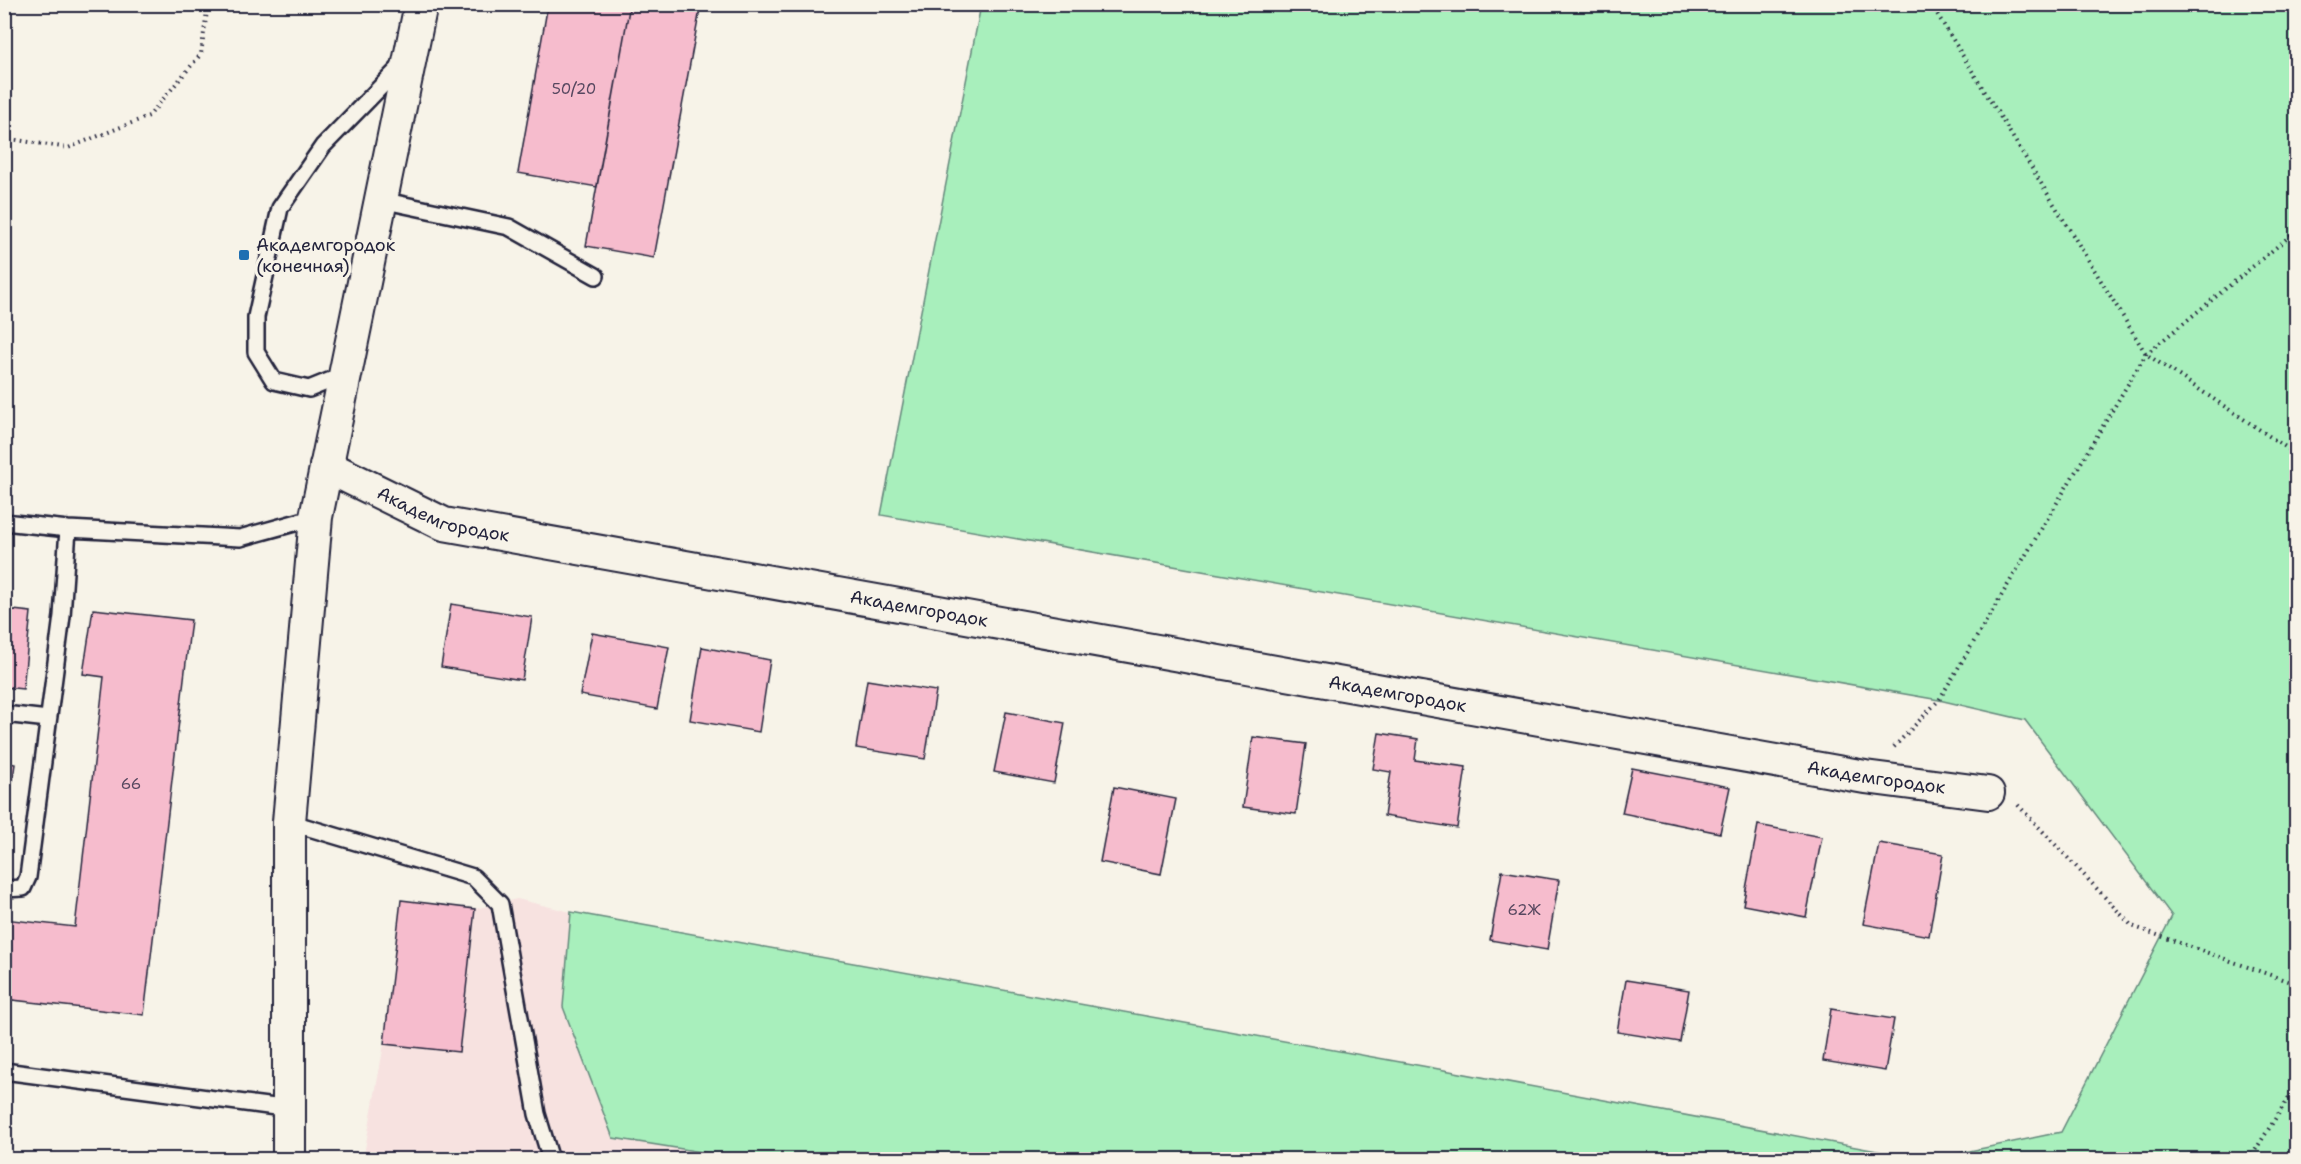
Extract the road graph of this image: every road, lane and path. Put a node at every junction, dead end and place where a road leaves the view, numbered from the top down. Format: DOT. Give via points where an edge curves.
graph roads {
  1 [pos="208,4"];
  2 [pos="421,4"];
  3 [pos="1931,4"];
  4 [pos="410,57"];
  5 [pos="4,138"];
  6 [pos="381,200"];
  7 [pos="2296,231"];
  8 [pos="596,276"];
  9 [pos="2146,354"];
  10 [pos="346,374"];
  11 [pos="2296,454"];
  12 [pos="326,466"];
  13 [pos="316,516"];
  14 [pos="4,522"];
  15 [pos="68,529"];
  16 [pos="4,714"];
  17 [pos="48,719"];
  18 [pos="1865,777"];
  19 [pos="1988,793"];
  20 [pos="289,822"];
  21 [pos="4,889"];
  22 [pos="2296,984"];
  23 [pos="4,1071"];
  24 [pos="2296,1086"];
  25 [pos="290,1109"];
  26 [pos="289,1160"];
  27 [pos="551,1160"];
  28 [pos="2249,1160"];
  1 -- 5 [label="path" via="201,54 149,116 68,148"];
  2 -- 4 [label="street"];
  3 -- 9 [label="path"];
  4 -- 6 [label="street"];
  4 -- 10 [label="lane" via="323,146 280,208 267,261 256,317 256,352 274,381 309,389"];
  6 -- 8 [label="lane" via="509,227"];
  6 -- 10 [label="street"];
  7 -- 9 [label="path"];
  9 -- 11 [label="path"];
  9 -- 18 [label="path" via="1939,700"];
  10 -- 12 [label="street"];
  12 -- 13 [label="street"];
  12 -- 18 [label="street, Академгородок" via="444,524"];
  13 -- 15 [label="lane" via="240,538"];
  13 -- 20 [label="street"];
  14 -- 15 [label="lane"];
  15 -- 17 [label="lane" via="62,616"];
  16 -- 17 [label="lane"];
  17 -- 21 [label="lane" via="28,877 23,888"];
  18 -- 19 [label="street, Академгородок"];
  19 -- 22 [label="path" via="2010,797 2132,926"];
  20 -- 25 [label="street"];
  20 -- 27 [label="lane" via="473,877 500,904 537,1114"];
  23 -- 25 [label="lane"];
  24 -- 28 [label="path"];
  25 -- 26 [label="street"];
}
